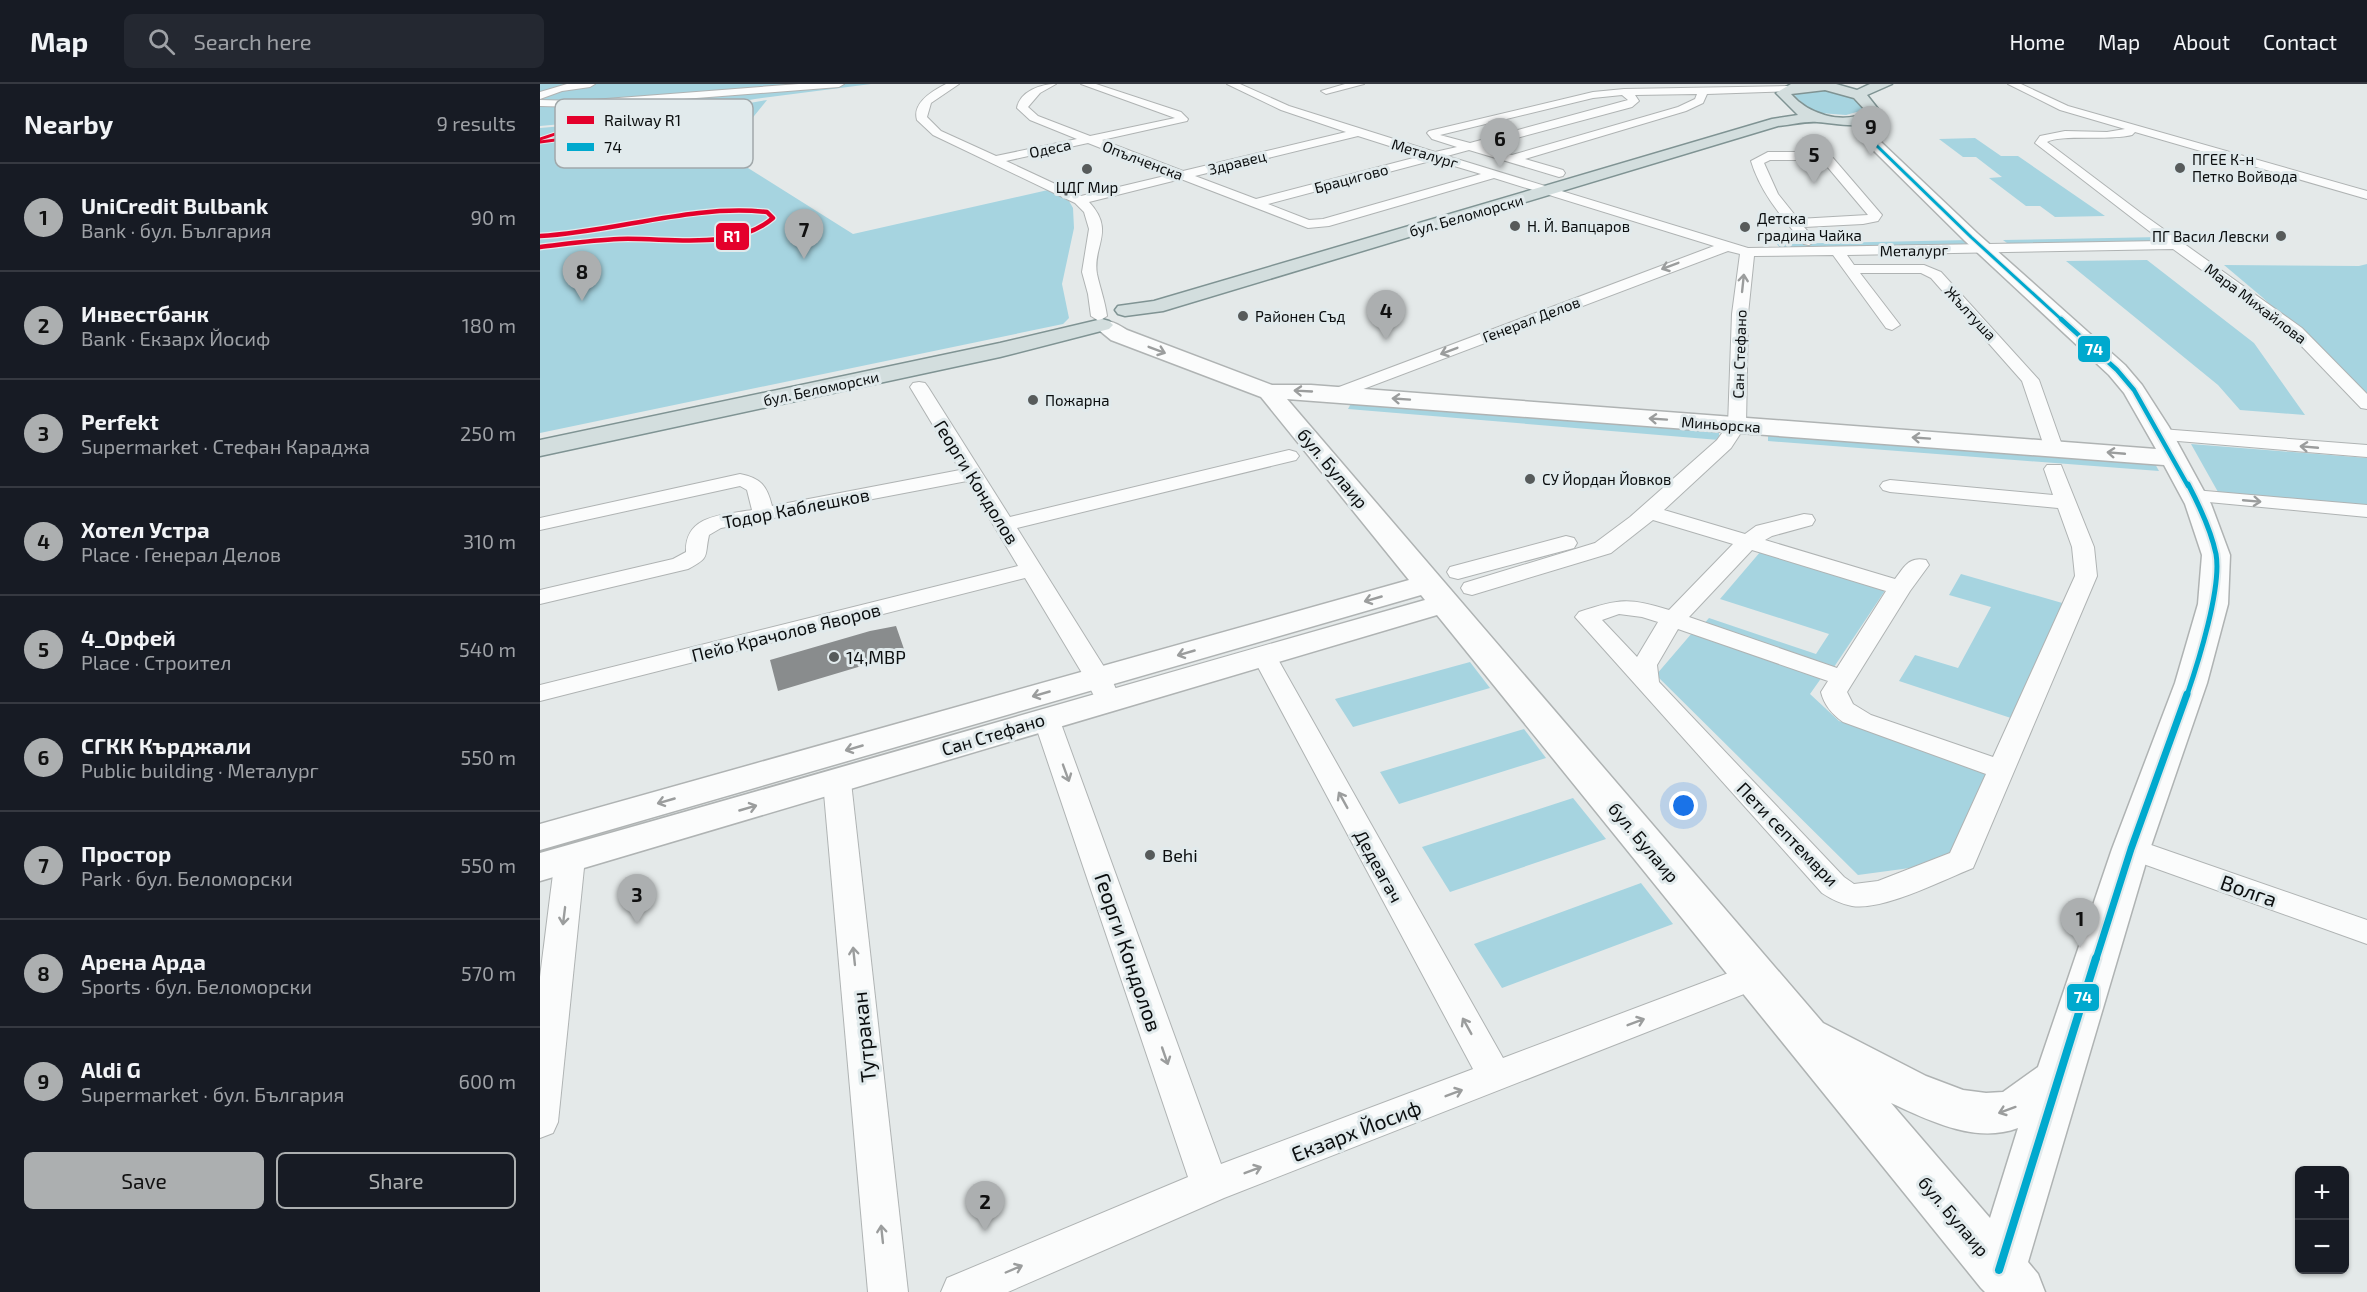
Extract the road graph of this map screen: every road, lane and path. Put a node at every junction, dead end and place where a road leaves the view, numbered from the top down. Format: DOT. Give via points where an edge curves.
graph roads {
  1 [pos="590,84"];
  2 [pos="838,84"];
  3 [pos="954,84"];
  4 [pos="1051,84"];
  5 [pos="1086,84"];
  6 [pos="1232,84"];
  7 [pos="1359,84"];
  8 [pos="1875,84"];
  9 [pos="1885,84"];
  10 [pos="2013,84"];
  11 [pos="1830,87"];
  12 [pos="1699,90"];
  13 [pos="1326,91"];
  14 [pos="1785,91"];
  15 [pos="1619,92"];
  16 [pos="1858,95"];
  17 [pos="540,96"];
  18 [pos="644,99"];
  19 [pos="540,103"];
  20 [pos="555,103"];
  21 [pos="1798,109"];
  22 [pos="1824,118"];
  23 [pos="1864,118"];
  24 [pos="1777,122"];
  25 [pos="2125,132"];
  26 [pos="1359,133"];
  27 [pos="1090,139"];
  28 [pos="1876,145"];
  29 [pos="1470,147"];
  30 [pos="1435,156"];
  31 [pos="1513,159"];
  32 [pos="993,160"];
  33 [pos="1559,172"];
  34 [pos="1494,174"];
  35 [pos="1184,175"];
  36 [pos="1547,191"];
  37 [pos="2367,195"];
  38 [pos="1080,200"];
  39 [pos="1253,204"];
  40 [pos="1794,223"];
  41 [pos="2162,234"];
  42 [pos="1809,241"];
  43 [pos="1977,243"];
  44 [pos="1724,245"];
  45 [pos="2178,245"];
  46 [pos="1838,250"];
  47 [pos="1747,252"];
  48 [pos="1849,269"];
  49 [pos="1096,294"];
  50 [pos="1123,316"];
  51 [pos="1892,325"];
  52 [pos="919,387"];
  53 [pos="1337,394"];
  54 [pos="1276,401"];
  55 [pos="2367,404"];
  56 [pos="1731,434"];
  57 [pos="540,448"];
  58 [pos="2367,451"];
  59 [pos="1289,456"];
  60 [pos="2054,458"];
  61 [pos="2178,467"];
  62 [pos="972,474"];
  63 [pos="1890,486"];
  64 [pos="2065,502"];
  65 [pos="2367,511"];
  66 [pos="763,512"];
  67 [pos="1644,517"];
  68 [pos="1804,520"];
  69 [pos="540,524"];
  70 [pos="1003,525"];
  71 [pos="1747,542"];
  72 [pos="1918,565"];
  73 [pos="1031,570"];
  74 [pos="1452,586"];
  75 [pos="1900,588"];
  76 [pos="540,597"];
  77 [pos="1672,621"];
  78 [pos="1263,654"];
  79 [pos="1842,678"];
  80 [pos="1647,684"];
  81 [pos="1103,689"];
  82 [pos="540,693"];
  83 [pos="1046,718"];
  84 [pos="2000,769"];
  85 [pos="837,782"];
  86 [pos="2131,849"];
  87 [pos="550,854"];
  88 [pos="2367,932"];
  89 [pos="1755,976"];
  90 [pos="1801,1032"];
  91 [pos="1495,1077"];
  92 [pos="2057,1079"];
  93 [pos="540,1122"];
  94 [pos="1210,1186"];
  95 [pos="2009,1281"];
  96 [pos="888,1292"];
  97 [pos="961,1292"];
  1 -- 17 [label="street" via="560,88"];
  2 -- 18 [label="street"];
  3 -- 32 [label="street" via="926,102 921,118 937,133"];
  4 -- 27 [label="street, Опълченска" via="1029,97 1022,108 1034,118"];
  5 -- 27 [label="street, Одеса" via="1177,114 1183,120"];
  6 -- 26 [label="street, Металург" via="1285,108"];
  7 -- 13 [label="street"];
  8 -- 11 [label="main road"];
  9 -- 16 [label="main road"];
  10 -- 25 [label="street"];
  11 -- 14 [label="main road" via="1806,86"];
  11 -- 16 [label="main road"];
  12 -- 14 [label="street"];
  12 -- 15 [label="street"];
  12 -- 31 [label="street" via="1699,100 1682,109"];
  14 -- 21 [label="main road"];
  15 -- 29 [label="street, Брацигово" via="1634,101"];
  15 -- 29 [label="street" via="1433,133"];
  16 -- 23 [label="main road" via="1875,112"];
  19 -- 20 [label="street"];
  21 -- 22 [label="main road"];
  21 -- 24 [label="main road, бул. Беломорски"];
  22 -- 23 [label="main road, бул. Беломорски"];
  22 -- 24 [label="main road, бул. Беломорски"];
  22 -- 28 [label="main road"];
  23 -- 28 [label="main road" via="1862,125"];
  24 -- 36 [label="main road, бул. Беломорски"];
  25 -- 37 [label="street" via="2172,140"];
  25 -- 41 [label="street, Мара Михайлова" via="2063,134 2044,138 2041,143"];
  26 -- 30 [label="street, Металург"];
  26 -- 35 [label="street, Здравец"];
  27 -- 32 [label="street, Одеса"];
  27 -- 35 [label="street, Опълченска"];
  28 -- 43 [label="main road"];
  29 -- 30 [label="street, Брацигово"];
  29 -- 31 [label="street"];
  30 -- 34 [label="street, Металург"];
  30 -- 39 [label="street, Брацигово"];
  31 -- 33 [label="street"];
  32 -- 38 [label="street"];
  34 -- 36 [label="street, Металург"];
  34 -- 39 [label="street, Опълченска" via="1324,223 1304,223"];
  35 -- 38 [label="street, Здравец"];
  35 -- 39 [label="street, Опълченска"];
  36 -- 44 [label="street, Металург"];
  36 -- 50 [label="main road, бул. Беломорски"];
  38 -- 49 [label="street" via="1090,211 1096,229 1089,272"];
  40 -- 40 [label="street" via="1762,182 1757,161 1760,159 1814,156 1829,160 1875,215 1863,220"];
  40 -- 42 [label="street"];
  41 -- 43 [label="street, Металург"];
  41 -- 45 [label="street, Мара Михайлова"];
  42 -- 43 [label="street, Металург"];
  42 -- 44 [label="street, Металург"];
  43 -- 45 [label="street, Металург"];
  43 -- 46 [label="street, Металург"];
  43 -- 61 [label="main road" via="2117,370 2134,390"];
  44 -- 47 [label="street, Металург"];
  44 -- 53 [label="street, Генерал Делов, one-way"];
  45 -- 55 [label="street, Мара Михайлова" via="2296,331"];
  46 -- 47 [label="street, Металург"];
  46 -- 48 [label="street"];
  56 -- 47 [label="street, Сан Стефано, one-way"];
  48 -- 51 [label="street"];
  48 -- 60 [label="street, Жълтуша" via="1924,269 1936,274 2030,380"];
  49 -- 50 [label="street"];
  49 -- 50 [label="street"];
  50 -- 54 [label="main road, бул. Булаир" via="1257,371"];
  50 -- 54 [label="main road, бул. Булаир, one-way" via="1119,335"];
  50 -- 57 [label="main road, бул. Беломорски" via="989,352"];
  52 -- 62 [label="street, Георги Кондолов"];
  53 -- 54 [label="main road, Миньорска, one-way" via="1293,391"];
  56 -- 53 [label="main road, Миньорска, one-way"];
  54 -- 56 [label="main road, Миньорска"];
  54 -- 74 [label="main road, бул. Булаир"];
  56 -- 60 [label="main road, Миньорска"];
  56 -- 67 [label="street, Сан Стефано"];
  58 -- 61 [label="street, one-way"];
  59 -- 70 [label="street"];
  60 -- 61 [label="main road, Миньорска"];
  60 -- 64 [label="street, Пети септември"];
  61 -- 65 [label="street, one-way"];
  61 -- 86 [label="main road" via="2216,555 2213,604 2191,683"];
  62 -- 66 [label="street, Тодор Каблешков"];
  62 -- 70 [label="street, Георги Кондолов"];
  63 -- 64 [label="street"];
  64 -- 84 [label="street, Пети септември" via="2083,547 2086,576"];
  66 -- 69 [label="street" via="756,485 740,480"];
  66 -- 76 [label="street, Тодор Каблешков" via="701,528 696,536 697,553 680,564"];
  67 -- 71 [label="street"];
  67 -- 74 [label="street, Сан Стефано" via="1603,548"];
  68 -- 71 [label="street" via="1764,531"];
  70 -- 73 [label="street, Георги Кондолов"];
  71 -- 75 [label="street"];
  71 -- 77 [label="street"];
  72 -- 75 [label="street"];
  73 -- 81 [label="street, Георги Кондолов"];
  73 -- 82 [label="street, Пейо Крачолов Яворов"];
  74 -- 78 [label="main road, Сан Стефано"];
  74 -- 81 [label="main road, Сан Стефано, one-way"];
  74 -- 89 [label="main road, бул. Булаир"];
  75 -- 79 [label="street"];
  77 -- 79 [label="street"];
  77 -- 80 [label="street" via="1645,665"];
  77 -- 80 [label="street, Пети септември" via="1645,610 1618,607 1587,617"];
  78 -- 81 [label="main road, Сан Стефано"];
  91 -- 78 [label="street, Дедеагач, one-way"];
  79 -- 84 [label="street" via="1833,692 1846,713"];
  80 -- 84 [label="street, Пети септември" via="1833,885 1856,895 1872,894 1962,861"];
  81 -- 83 [label="main road, Сан Стефано"];
  81 -- 87 [label="main road, Сан Стефано, one-way"];
  83 -- 85 [label="main road, Сан Стефано"];
  83 -- 94 [label="street, Георги Кондолов, one-way"];
  87 -- 85 [label="main road, Сан Стефано, one-way"];
  96 -- 85 [label="street, Тутракан, one-way"];
  86 -- 88 [label="street, Волга"];
  86 -- 92 [label="main road"];
  87 -- 93 [label="street, one-way"];
  89 -- 90 [label="main road, бул. Булаир"];
  91 -- 89 [label="street, Екзарх Йосиф, one-way"];
  92 -- 90 [label="main road, one-way" via="2007,1112 1974,1113 1930,1099"];
  90 -- 95 [label="main road, бул. Булаир"];
  94 -- 91 [label="street, Екзарх Йосиф, one-way"];
  92 -- 95 [label="main road"];
  97 -- 94 [label="street, Екзарх Йосиф, one-way"];
}
